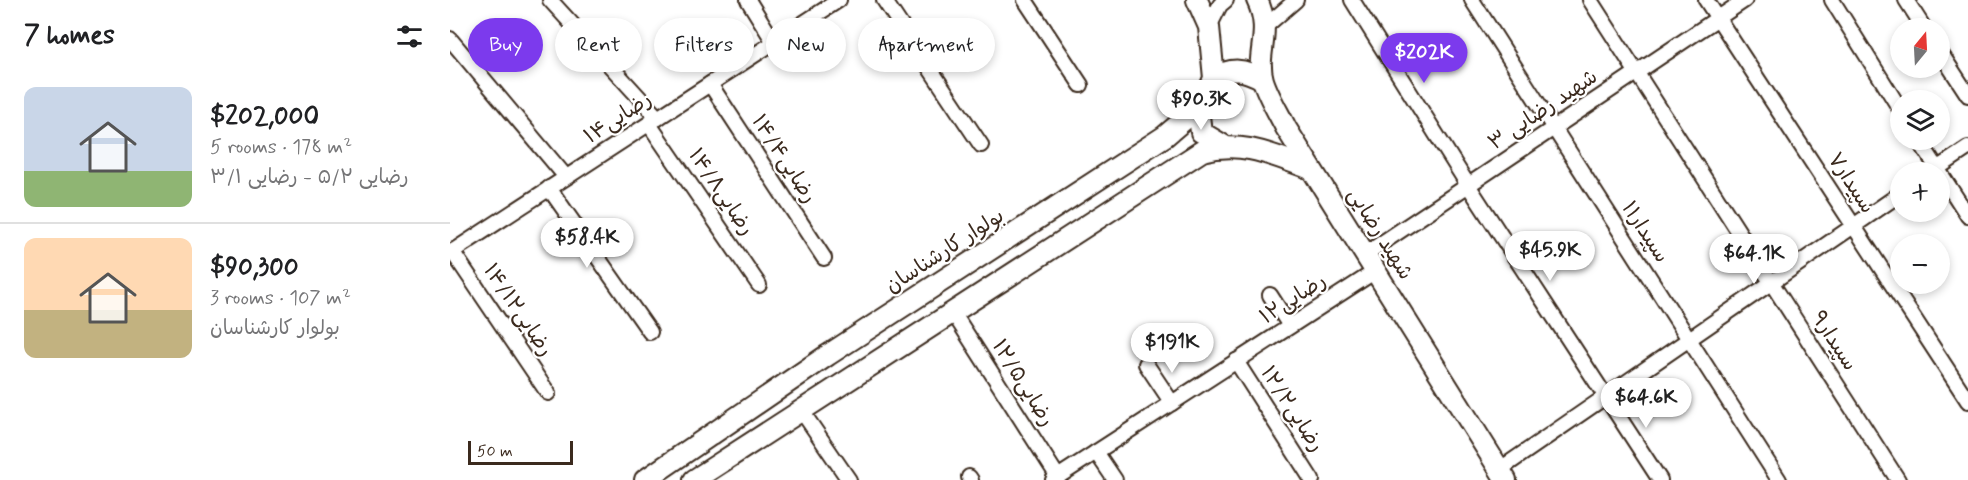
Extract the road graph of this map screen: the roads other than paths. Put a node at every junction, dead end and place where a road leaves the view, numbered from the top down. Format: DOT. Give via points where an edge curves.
graph roads {
  1 [pos="550,0"];
  2 [pos="747,0"];
  3 [pos="839,0"];
  4 [pos="884,0"];
  5 [pos="1025,0"];
  6 [pos="1197,0"];
  7 [pos="1226,0"];
  8 [pos="1257,0"];
  9 [pos="1296,0"];
  10 [pos="1352,0"];
  11 [pos="1472,0"];
  12 [pos="1590,0"];
  13 [pos="1706,0"];
  14 [pos="1744,0"];
  15 [pos="1832,0"];
  16 [pos="1906,0"];
  17 [pos="811,18"];
  18 [pos="1718,18"];
  19 [pos="1918,18"];
  20 [pos="1266,26"];
  21 [pos="1209,27"];
  22 [pos="766,30"];
  23 [pos="450,39"];
  24 [pos="766,47"];
  25 [pos="1950,67"];
  26 [pos="1636,73"];
  27 [pos="1214,78"];
  28 [pos="1262,79"];
  29 [pos="710,84"];
  30 [pos="1081,85"];
  31 [pos="1890,93"];
  32 [pos="1968,95"];
  33 [pos="1198,108"];
  34 [pos="653,121"];
  35 [pos="1286,128"];
  36 [pos="1552,129"];
  37 [pos="1165,136"];
  38 [pos="981,145"];
  39 [pos="1223,145"];
  40 [pos="1968,147"];
  41 [pos="1258,150"];
  42 [pos="1183,162"];
  43 [pos="1946,162"];
  44 [pos="1311,169"];
  45 [pos="566,177"];
  46 [pos="1468,185"];
  47 [pos="549,188"];
  48 [pos="1950,192"];
  49 [pos="1890,201"];
  50 [pos="1968,216"];
  51 [pos="1854,226"];
  52 [pos="451,252"];
  53 [pos="1364,255"];
  54 [pos="824,258"];
  55 [pos="1374,272"];
  56 [pos="1771,282"];
  57 [pos="759,285"];
  58 [pos="1270,295"];
  59 [pos="952,311"];
  60 [pos="1290,326"];
  61 [pos="650,332"];
  62 [pos="1689,339"];
  63 [pos="1236,362"];
  64 [pos="1146,364"];
  65 [pos="548,393"];
  66 [pos="1606,395"];
  67 [pos="1968,401"];
  68 [pos="1172,403"];
  69 [pos="801,410"];
  70 [pos="1096,452"];
  71 [pos="1503,475"];
  72 [pos="1056,478"];
  73 [pos="645,480"];
  74 [pos="694,480"];
  75 [pos="849,480"];
  76 [pos="1115,480"];
  77 [pos="1312,480"];
  78 [pos="1660,480"];
  79 [pos="1779,480"];
  80 [pos="1898,480"];
  1 -- 34 [label="street, رضایی۱۴/۸"];
  2 -- 22 [label="street"];
  3 -- 17 [label="street, رضایی۱۴"];
  4 -- 38 [label="street"];
  5 -- 30 [label="street"];
  6 -- 21 [label="street"];
  7 -- 21 [label="street"];
  8 -- 20 [label="street"];
  9 -- 20 [label="street"];
  10 -- 46 [label="street"];
  11 -- 36 [label="street, سپیدار۱۱"];
  12 -- 26 [label="street, سپیدار۹"];
  13 -- 18 [label="street, سپیدار۷"];
  14 -- 18 [label="street, شهید رضایی ۳"];
  15 -- 31 [label="street"];
  16 -- 19 [label="street"];
  18 -- 26 [label="street, شهید رضایی ۳"];
  18 -- 51 [label="street, سپیدار۷"];
  20 -- 28 [label="street"];
  21 -- 27 [label="street"];
  23 -- 45 [label="street"];
  24 -- 29 [label="street, رضایی۱۴"];
  25 -- 32 [label="street"];
  26 -- 36 [label="street, شهید رضایی ۳"];
  26 -- 56 [label="street, سپیدار۹"];
  27 -- 28 [label="street" via="1238,69"];
  27 -- 33 [label="street, بولوار کارشناسان"];
  28 -- 35 [label="street, شهید رضایی"];
  29 -- 34 [label="street, رضایی۱۴"];
  29 -- 54 [label="street, رضایی۱۴/۴"];
  33 -- 37 [label="street, بولوار کارشناسان"];
  33 -- 39 [label="street" via="1201,132"];
  34 -- 45 [label="street, رضایی۱۴"];
  34 -- 57 [label="street, رضایی۱۴/۸"];
  35 -- 41 [label="street" via="1278,141"];
  35 -- 44 [label="street, شهید رضایی"];
  36 -- 46 [label="street, شهید رضایی ۳"];
  36 -- 62 [label="street, سپیدار۱۱"];
  37 -- 42 [label="street" via="1185,142 1187,153"];
  37 -- 73 [label="street, بولوار کارشناسان" via="828,355"];
  39 -- 41 [label="street"];
  39 -- 42 [label="street"];
  40 -- 43 [label="street"];
  41 -- 44 [label="street"];
  42 -- 59 [label="street"];
  44 -- 53 [label="street, شهید رضایی"];
  45 -- 47 [label="street, رضایی۱۴"];
  46 -- 53 [label="street, شهید رضایی ۳"];
  46 -- 66 [label="street"];
  47 -- 52 [label="street, رضایی۱۴"];
  47 -- 61 [label="street"];
  48 -- 50 [label="street"];
  49 -- 51 [label="street"];
  51 -- 56 [label="street"];
  51 -- 67 [label="street, سپیدار۷"];
  52 -- 65 [label="street, رضایی۱۴/۱۲"];
  53 -- 55 [label="street, شهید رضایی"];
  55 -- 60 [label="street, رضایی۱۲"];
  55 -- 71 [label="street, شهید رضایی"];
  56 -- 62 [label="street"];
  56 -- 80 [label="street, سپیدار۹"];
  58 -- 60 [label="street"];
  59 -- 69 [label="street"];
  59 -- 72 [label="street, رضایی۱۲/۵"];
  60 -- 63 [label="street, رضایی۱۲"];
  62 -- 66 [label="street"];
  62 -- 79 [label="street, سپیدار۱۱"];
  63 -- 68 [label="street, رضایی۱۲"];
  63 -- 77 [label="street, رضایی۱۲/۲"];
  64 -- 68 [label="street"];
  66 -- 71 [label="street"];
  66 -- 78 [label="street"];
  68 -- 70 [label="street, رضایی۱۲"];
  69 -- 74 [label="street"];
  69 -- 75 [label="street"];
  70 -- 72 [label="street, رضایی۱۲"];
  70 -- 76 [label="street"];
}
